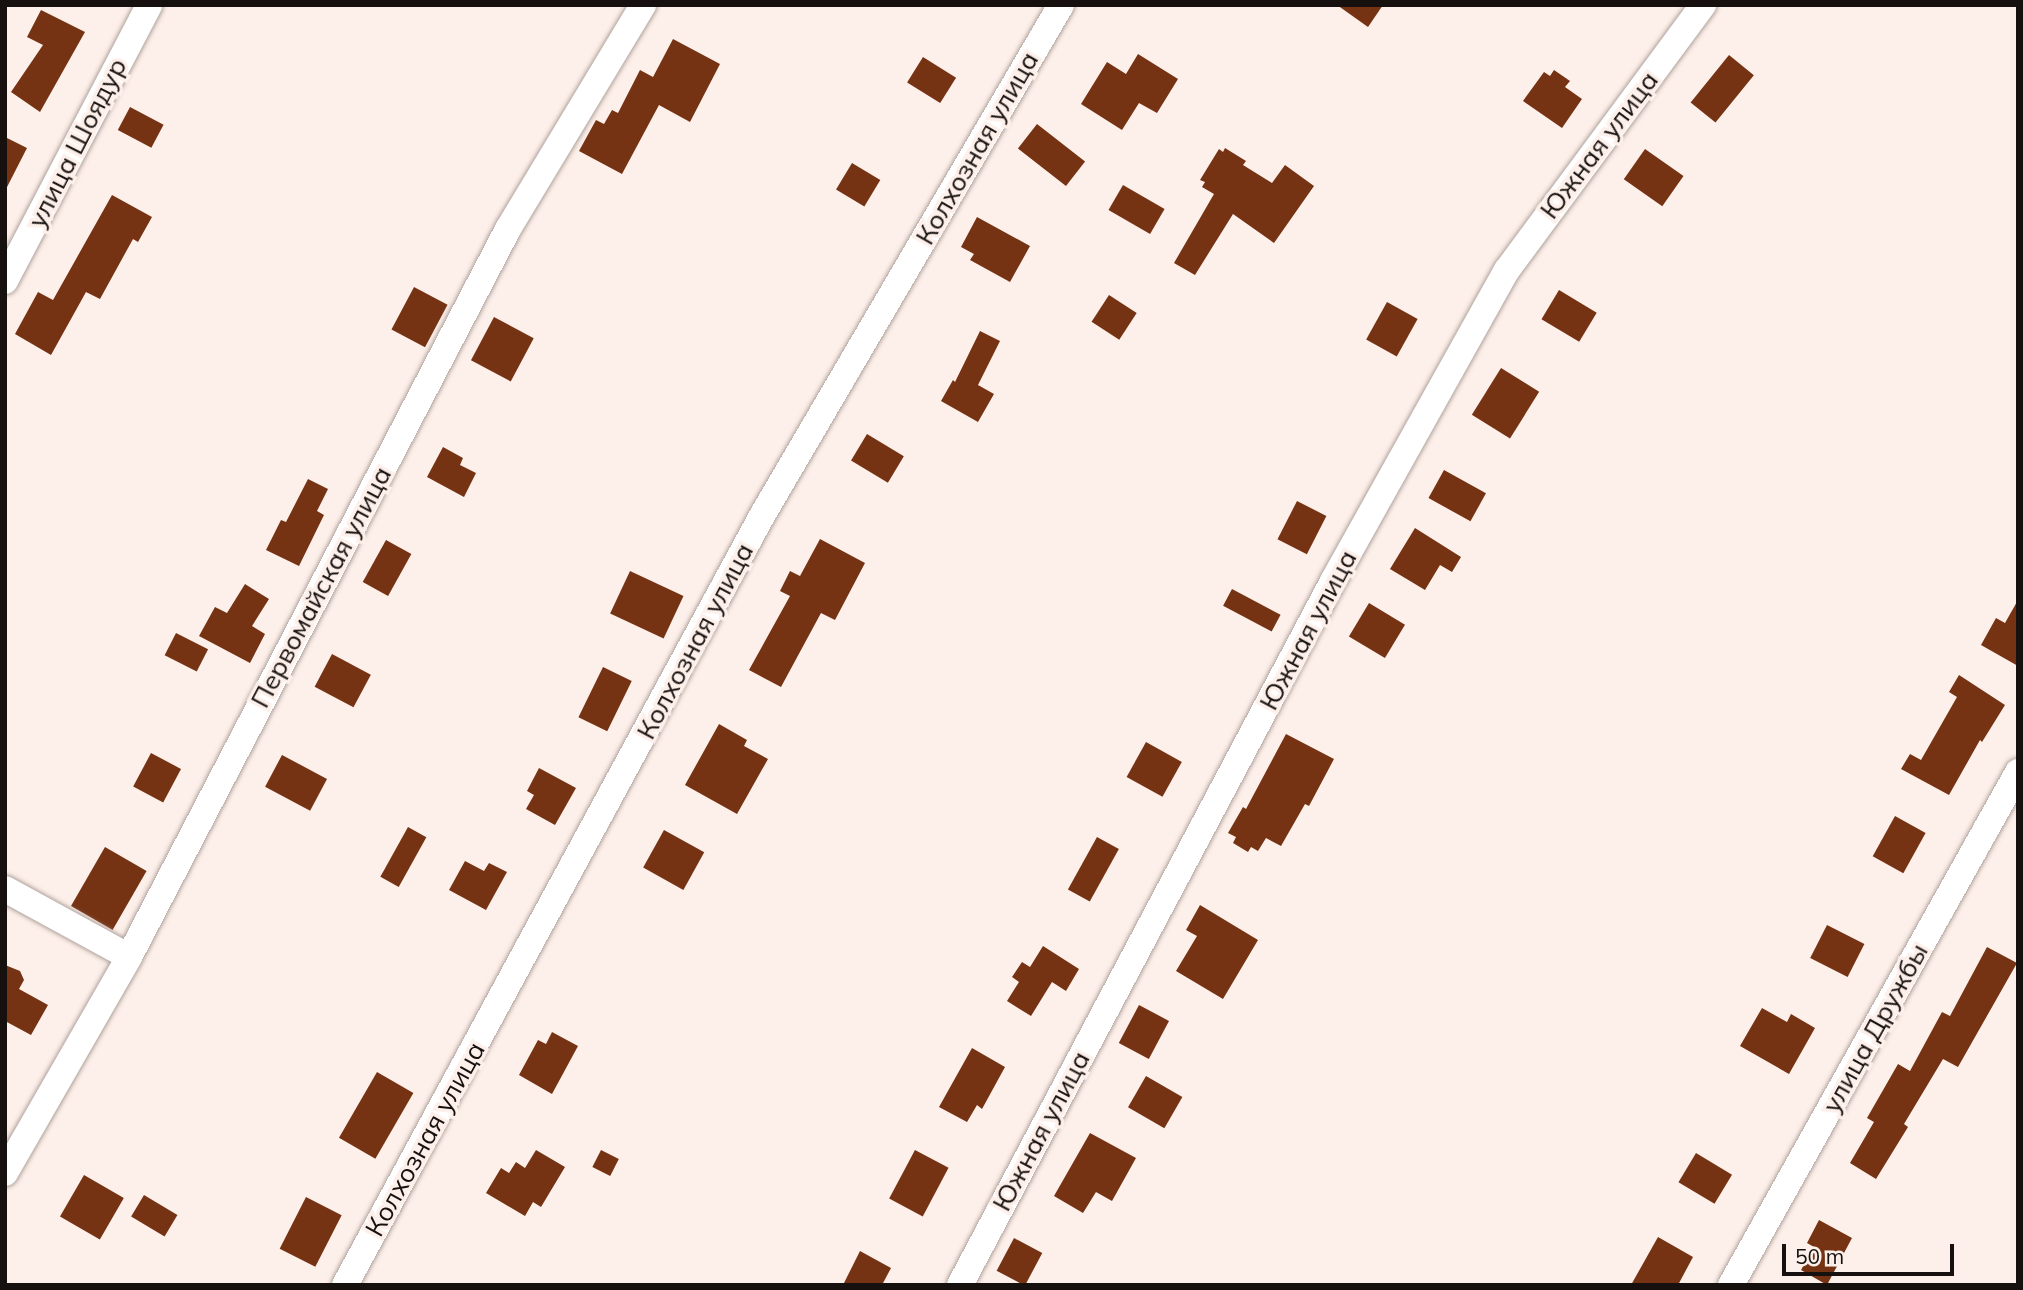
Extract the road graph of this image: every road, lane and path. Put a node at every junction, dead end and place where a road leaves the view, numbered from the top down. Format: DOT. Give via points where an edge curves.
graph roads {
  1 [pos="149,5"];
  2 [pos="643,5"];
  3 [pos="1061,5"];
  4 [pos="1703,5"];
  5 [pos="5,281"];
  6 [pos="2018,772"];
  7 [pos="5,889"];
  8 [pos="129,957"];
  9 [pos="5,1173"];
  10 [pos="345,1285"];
  11 [pos="960,1285"];
  12 [pos="1731,1285"];
  1 -- 5 [label="street, улица Шоядур"];
  2 -- 8 [label="street, Первомайская улица" via="508,229"];
  3 -- 10 [label="street, Колхозная улица" via="763,514"];
  4 -- 11 [label="street, Южная улица" via="1507,271 1333,581"];
  6 -- 12 [label="street, улица Дружбы"];
  7 -- 8 [label="street"];
  8 -- 9 [label="street, Первомайская улица"];
}
